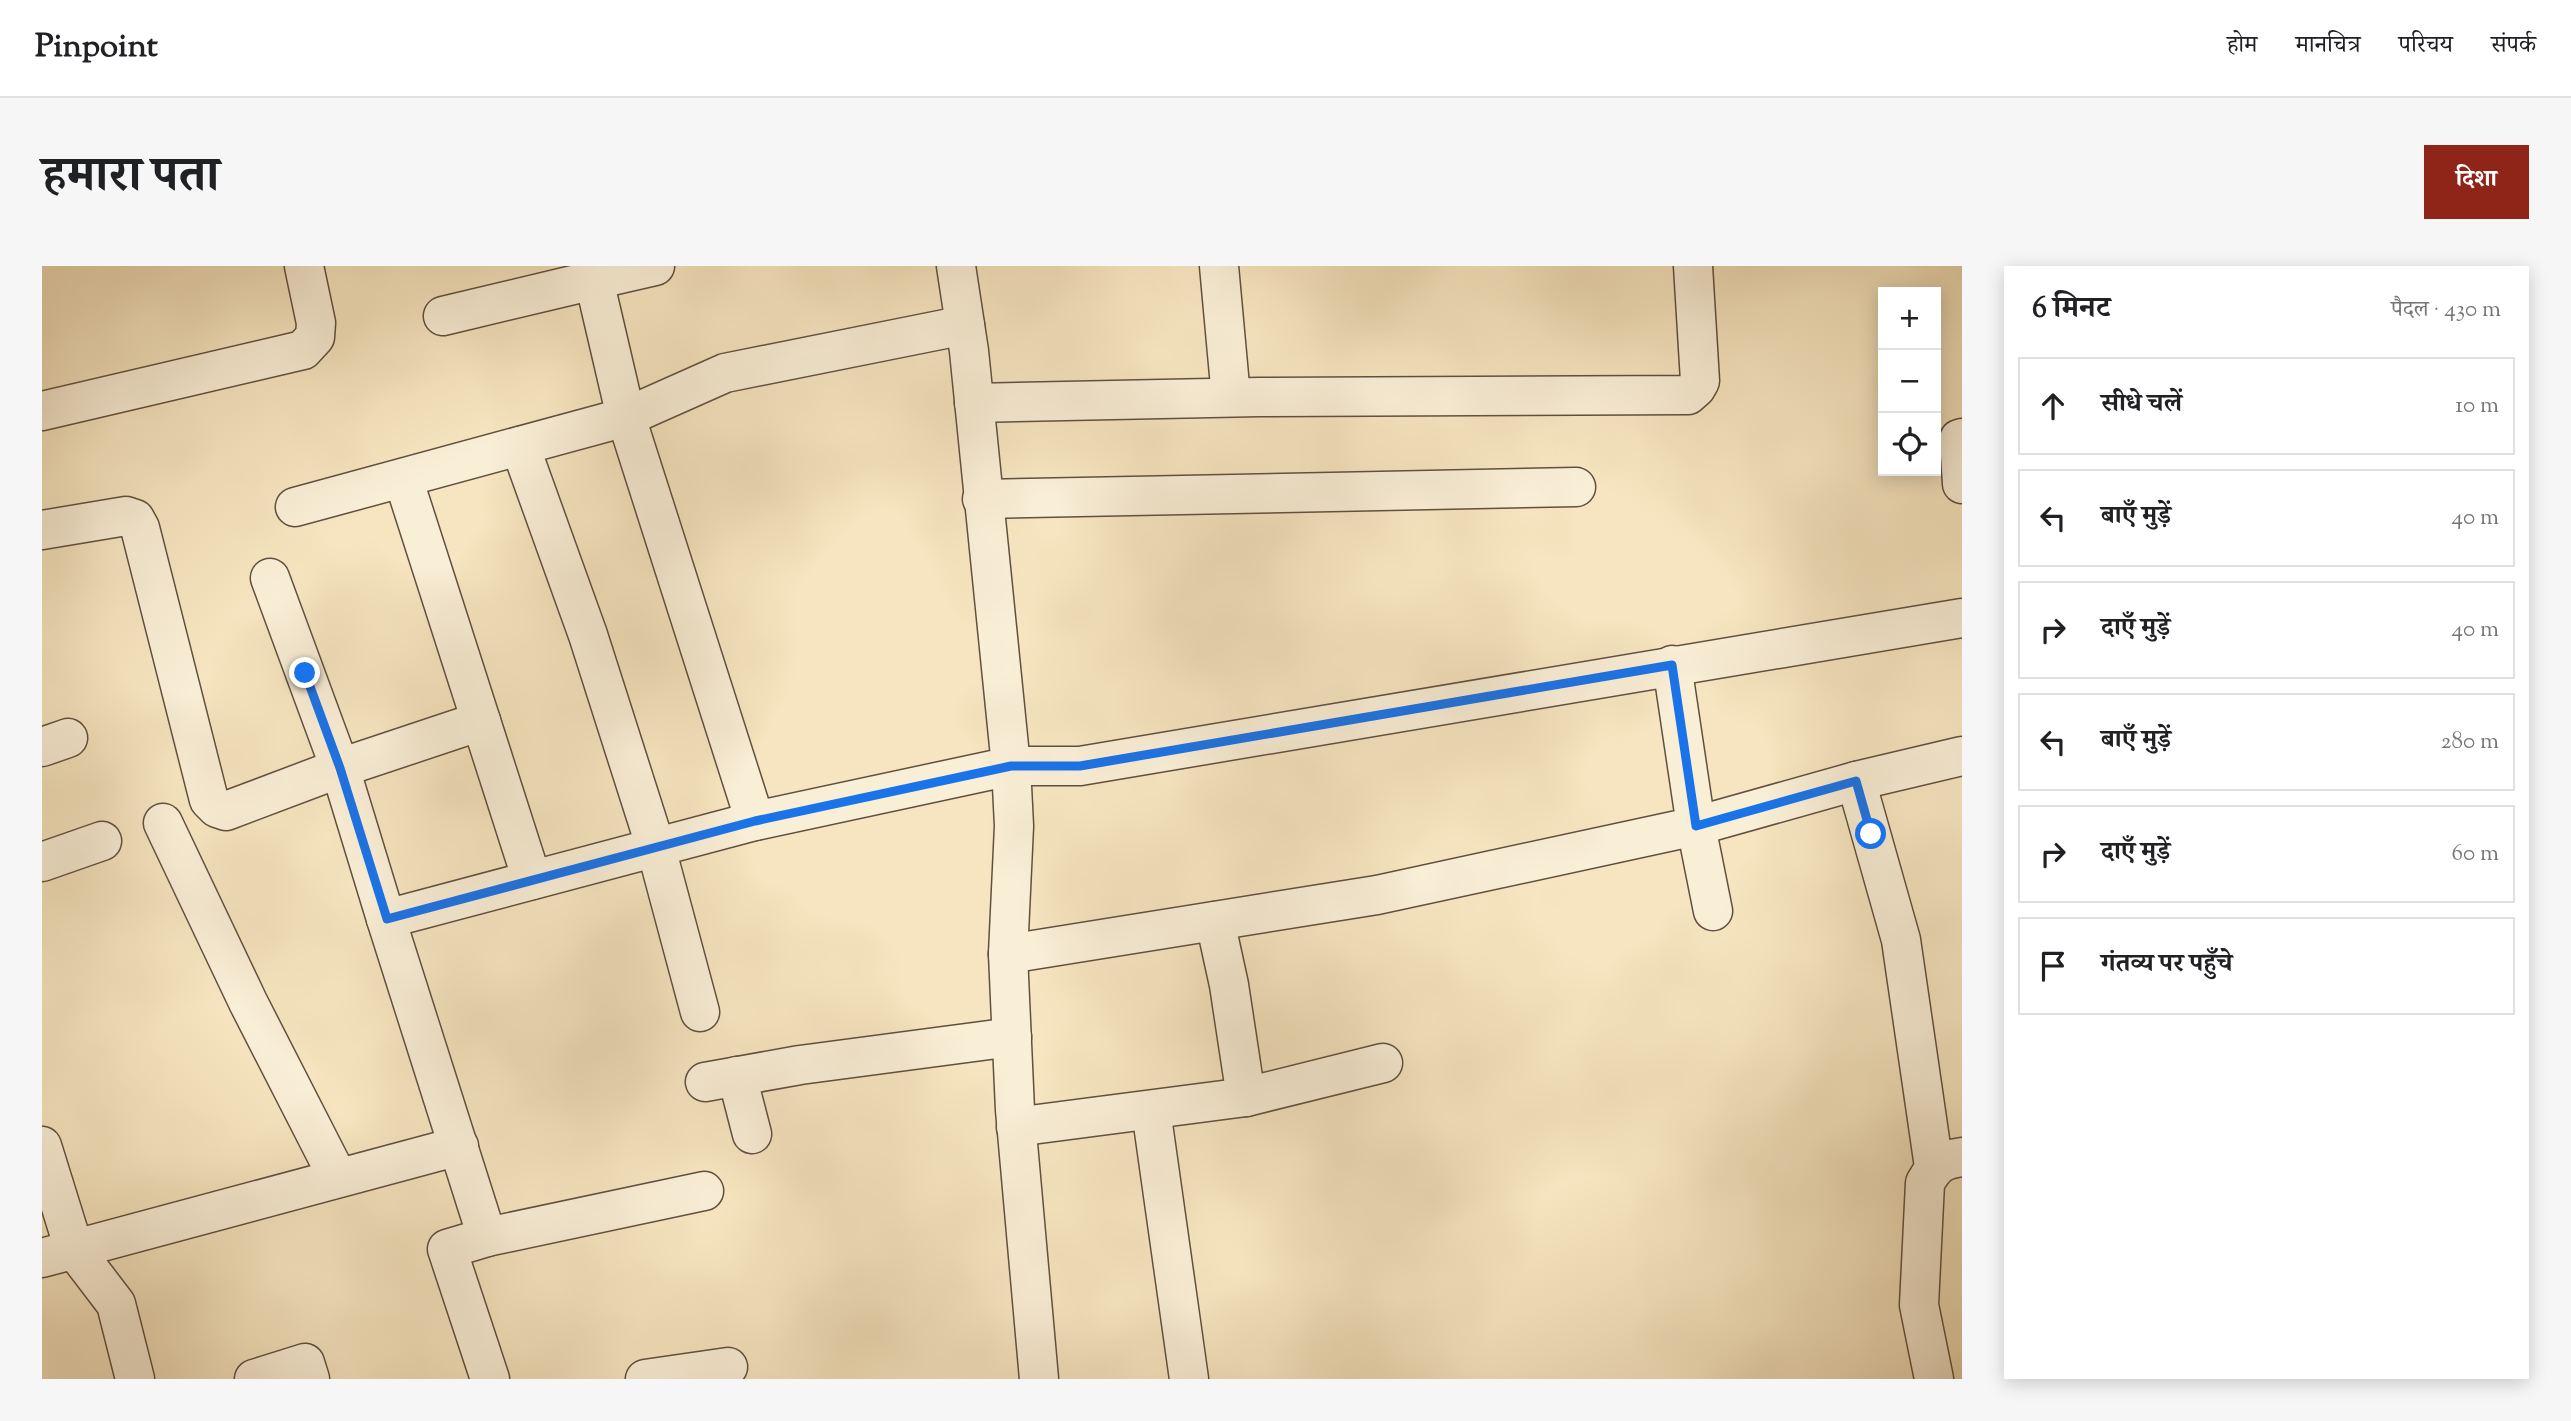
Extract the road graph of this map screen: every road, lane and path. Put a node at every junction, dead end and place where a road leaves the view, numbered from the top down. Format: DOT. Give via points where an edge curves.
graph roads {
  1 [pos="304,266"];
  2 [pos="655,266"];
  3 [pos="956,266"];
  4 [pos="1219,266"];
  5 [pos="1693,266"];
  6 [pos="593,273"];
  7 [pos="443,316"];
  8 [pos="965,325"];
  9 [pos="1231,397"];
  10 [pos="974,402"];
  11 [pos="42,411"];
  12 [pos="626,417"];
  13 [pos="1962,438"];
  14 [pos="520,446"];
  15 [pos="403,478"];
  16 [pos="1962,484"];
  17 [pos="1576,487"];
  18 [pos="982,499"];
  19 [pos="295,507"];
  20 [pos="42,530"];
  21 [pos="270,578"];
  22 [pos="1962,618"];
  23 [pos="1672,665"];
  24 [pos="481,721"];
  25 [pos="1962,756"];
  26 [pos="1011,766"];
  27 [pos="340,768"];
  28 [pos="1856,781"];
  29 [pos="755,821"];
  30 [pos="163,823"];
  31 [pos="1696,826"];
  32 [pos="102,841"];
  33 [pos="656,848"];
  34 [pos="42,862"];
  35 [pos="532,880"];
  36 [pos="1713,911"];
  37 [pos="387,919"];
  38 [pos="1215,921"];
  39 [pos="1008,954"];
  40 [pos="700,1012"];
  41 [pos="1012,1037"];
  42 [pos="1383,1063"];
  43 [pos="1246,1097"];
  44 [pos="1151,1110"];
  45 [pos="1016,1127"];
  46 [pos="752,1134"];
  47 [pos="42,1146"];
  48 [pos="459,1146"];
  49 [pos="1948,1162"];
  50 [pos="338,1178"];
  51 [pos="704,1191"];
  52 [pos="487,1237"];
  53 [pos="58,1253"];
  54 [pos="728,1367"];
  55 [pos="135,1379"];
  56 [pos="254,1379"];
  57 [pos="310,1379"];
  58 [pos="490,1379"];
  59 [pos="645,1379"];
  60 [pos="1039,1379"];
  61 [pos="1189,1379"];
  62 [pos="1934,1379"];
  1 -- 11 [label="street" via="316,323 315,337 303,349"];
  2 -- 6 [label="street"];
  3 -- 8 [label="street"];
  4 -- 9 [label="street"];
  5 -- 9 [label="street" via="1700,381 1688,395"];
  6 -- 7 [label="street"];
  6 -- 12 [label="street"];
  8 -- 10 [label="street"];
  8 -- 12 [label="street" via="725,373"];
  9 -- 10 [label="street"];
  10 -- 18 [label="street"];
  12 -- 14 [label="street"];
  12 -- 29 [label="street"];
  13 -- 16 [label="street"];
  14 -- 15 [label="street"];
  14 -- 33 [label="street" via="588,635"];
  15 -- 19 [label="street"];
  15 -- 24 [label="street"];
  17 -- 18 [label="street"];
  18 -- 26 [label="street"];
  20 -- 27 [label="street" via="126,516 135,519 209,800 217,808 226,811"];
  21 -- 27 [label="street"];
  22 -- 23 [label="street"];
  23 -- 26 [label="street" via="1080,766"];
  23 -- 31 [label="street"];
  24 -- 27 [label="street"];
  24 -- 35 [label="street"];
  25 -- 28 [label="street"];
  26 -- 29 [label="street"];
  26 -- 39 [label="street" via="1014,826"];
  27 -- 37 [label="street"];
  28 -- 31 [label="street"];
  28 -- 49 [label="street" via="1900,940"];
  29 -- 33 [label="street"];
  30 -- 50 [label="street"];
  31 -- 36 [label="street"];
  31 -- 38 [label="street" via="1377,895"];
  32 -- 34 [label="street"];
  33 -- 35 [label="street"];
  33 -- 40 [label="street"];
  35 -- 37 [label="street"];
  37 -- 48 [label="street"];
  38 -- 39 [label="street"];
  38 -- 43 [label="street"];
  39 -- 41 [label="street"];
  41 -- 45 [label="street"];
  41 -- 46 [label="street" via="721,1079"];
  42 -- 43 [label="street"];
  43 -- 44 [label="street"];
  44 -- 45 [label="street"];
  44 -- 61 [label="street"];
  45 -- 60 [label="street"];
  47 -- 53 [label="street"];
  48 -- 50 [label="street"];
  48 -- 52 [label="street"];
  49 -- 62 [label="street" via="1925,1183 1919,1305"];
  50 -- 53 [label="street"];
  51 -- 52 [label="street"];
  52 -- 58 [label="street" via="447,1249"];
  53 -- 55 [label="street" via="116,1304"];
  54 -- 59 [label="street"];
  56 -- 57 [label="street" via="305,1363"];
}
